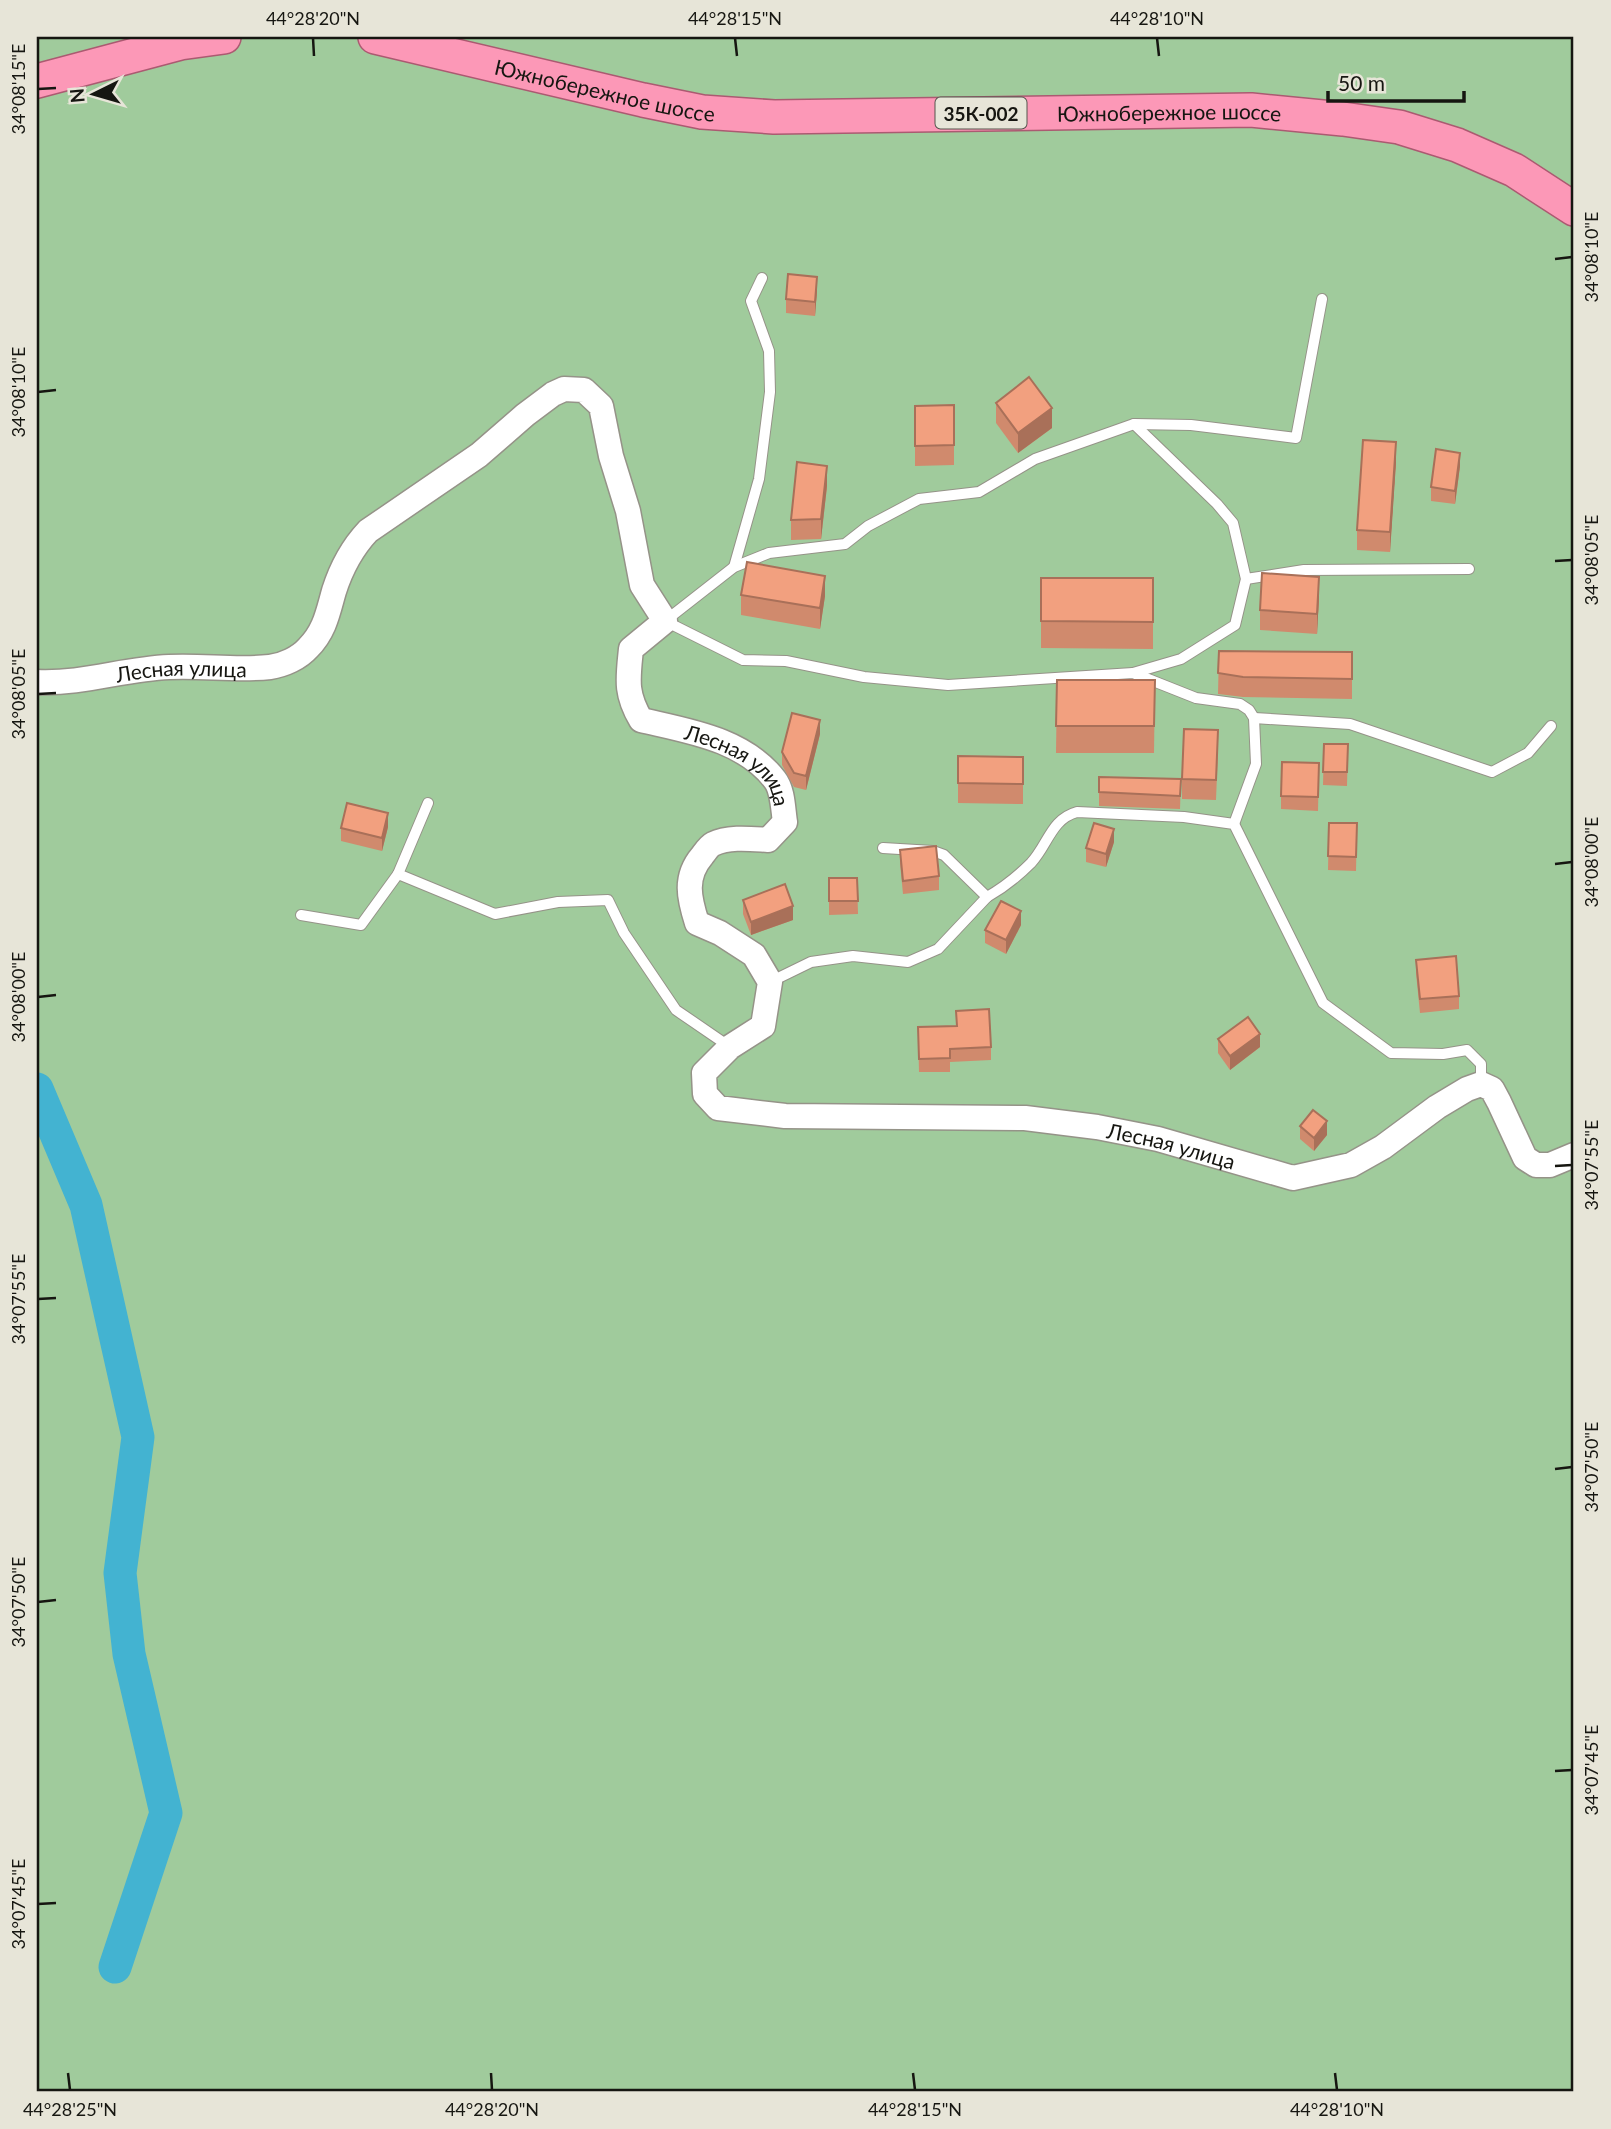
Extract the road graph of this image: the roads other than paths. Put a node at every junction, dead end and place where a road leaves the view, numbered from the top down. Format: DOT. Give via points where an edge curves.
graph roads {
  1 [pos="152,37"];
  2 [pos="224,37"];
  3 [pos="375,37"];
  4 [pos="470,37"];
  5 [pos="37,68"];
  6 [pos="37,81"];
  7 [pos="1574,194"];
  8 [pos="1574,209"];
  9 [pos="762,278"];
  10 [pos="1322,299"];
  11 [pos="1134,424"];
  12 [pos="734,566"];
  13 [pos="1469,569"];
  14 [pos="1246,579"];
  15 [pos="665,621"];
  16 [pos="1133,673"];
  17 [pos="37,682"];
  18 [pos="1254,718"];
  19 [pos="1551,726"];
  20 [pos="429,803"];
  21 [pos="1234,824"];
  22 [pos="883,848"];
  23 [pos="398,874"];
  24 [pos="988,897"];
  25 [pos="301,915"];
  26 [pos="770,982"];
  27 [pos="730,1047"];
  28 [pos="1481,1084"];
  29 [pos="1574,1155"];
  1 -- 5 [label="highway"];
  2 -- 6 [label="highway" via="180,43"];
  3 -- 8 [label="highway, Южнобережное шоссе / 35К-002" via="702,112 774,117 1251,110 1355,120 1399,127 1457,145 1514,170"];
  4 -- 7 [label="highway, Южнобережное шоссе / 35К-002" via="509,44 649,87 780,103 1076,96 1256,97 1348,103 1404,112 1462,130 1519,156"];
  9 -- 12 [label="lane" via="751,301 768,351 770,392 759,479"];
  10 -- 11 [label="lane" via="1296,438 1203,426"];
  11 -- 12 [label="lane" via="1035,459 979,492 919,499 845,544 769,553"];
  11 -- 14 [label="lane" via="1233,523"];
  12 -- 15 [label="lane"];
  13 -- 14 [label="lane" via="1304,570"];
  14 -- 16 [label="lane" via="1235,625 1181,659"];
  15 -- 16 [label="lane" via="743,660 786,661 864,677 948,685"];
  15 -- 17 [label="street, Лесная улица" via="642,585 601,406 584,390 574,388 553,394 479,455 368,531 348,559 322,630 291,660 272,667 168,667 64,684"];
  15 -- 26 [label="street, Лесная улица" via="631,649 627,683 641,719 713,737 752,757 777,782 785,822 768,840 712,844 693,867 688,882 696,923 754,955"];
  16 -- 18 [label="lane" via="1196,698 1240,705"];
  18 -- 19 [label="lane" via="1350,724 1492,772 1528,752"];
  18 -- 21 [label="lane" via="1256,764"];
  20 -- 23 [label="lane"];
  21 -- 24 [label="lane" via="1170,816 1065,815 1030,864"];
  21 -- 28 [label="lane" via="1323,1003 1391,1053 1467,1050 1480,1063"];
  22 -- 24 [label="lane" via="944,855"];
  23 -- 25 [label="lane" via="361,925"];
  23 -- 27 [label="lane" via="495,914 558,902 608,900 624,933 676,1010"];
  24 -- 26 [label="lane" via="938,948 908,962 853,956 811,962"];
  26 -- 27 [label="street, Лесная улица" via="763,1026"];
  27 -- 28 [label="street, Лесная улица" via="704,1073 705,1094 718,1108 785,1116 1025,1118 1158,1139 1293,1178 1351,1165 1437,1107"];
  28 -- 29 [label="street" via="1492,1089 1525,1158 1536,1165 1550,1165"];
}
